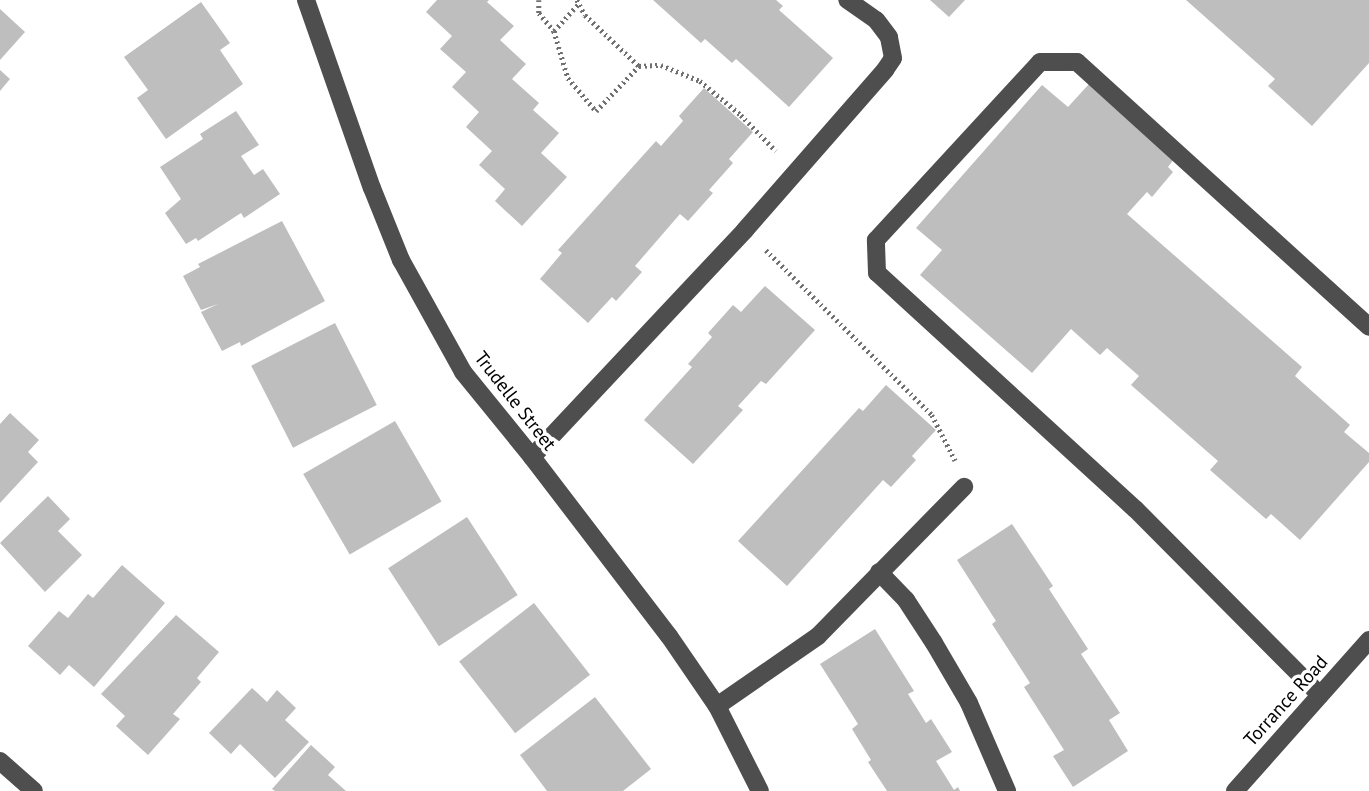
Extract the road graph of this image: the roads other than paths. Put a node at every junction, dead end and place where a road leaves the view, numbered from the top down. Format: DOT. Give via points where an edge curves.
graph roads {
  1 [pos="306,0"];
  2 [pos="847,0"];
  3 [pos="1369,327"];
  4 [pos="532,457"];
  5 [pos="964,487"];
  6 [pos="879,572"];
  7 [pos="1369,640"];
  8 [pos="1320,695"];
  9 [pos="717,706"];
  10 [pos="0,761"];
  11 [pos="34,791"];
  12 [pos="760,791"];
  13 [pos="1007,791"];
  14 [pos="1234,791"];
  1 -- 4 [label="street, Trudelle Street" via="401,260 463,372"];
  2 -- 4 [label="street" via="883,27 893,58 745,230"];
  3 -- 8 [label="street" via="1077,62 1040,62 876,240 877,273 1135,509"];
  4 -- 9 [label="street, Trudelle Street"];
  5 -- 6 [label="street"];
  6 -- 9 [label="street" via="818,636"];
  6 -- 13 [label="street" via="906,600 934,643 969,703"];
  7 -- 8 [label="street, Torrance Road"];
  8 -- 14 [label="street, Torrance Road"];
  9 -- 12 [label="street, Trudelle Street"];
  10 -- 11 [label="street"];
}
